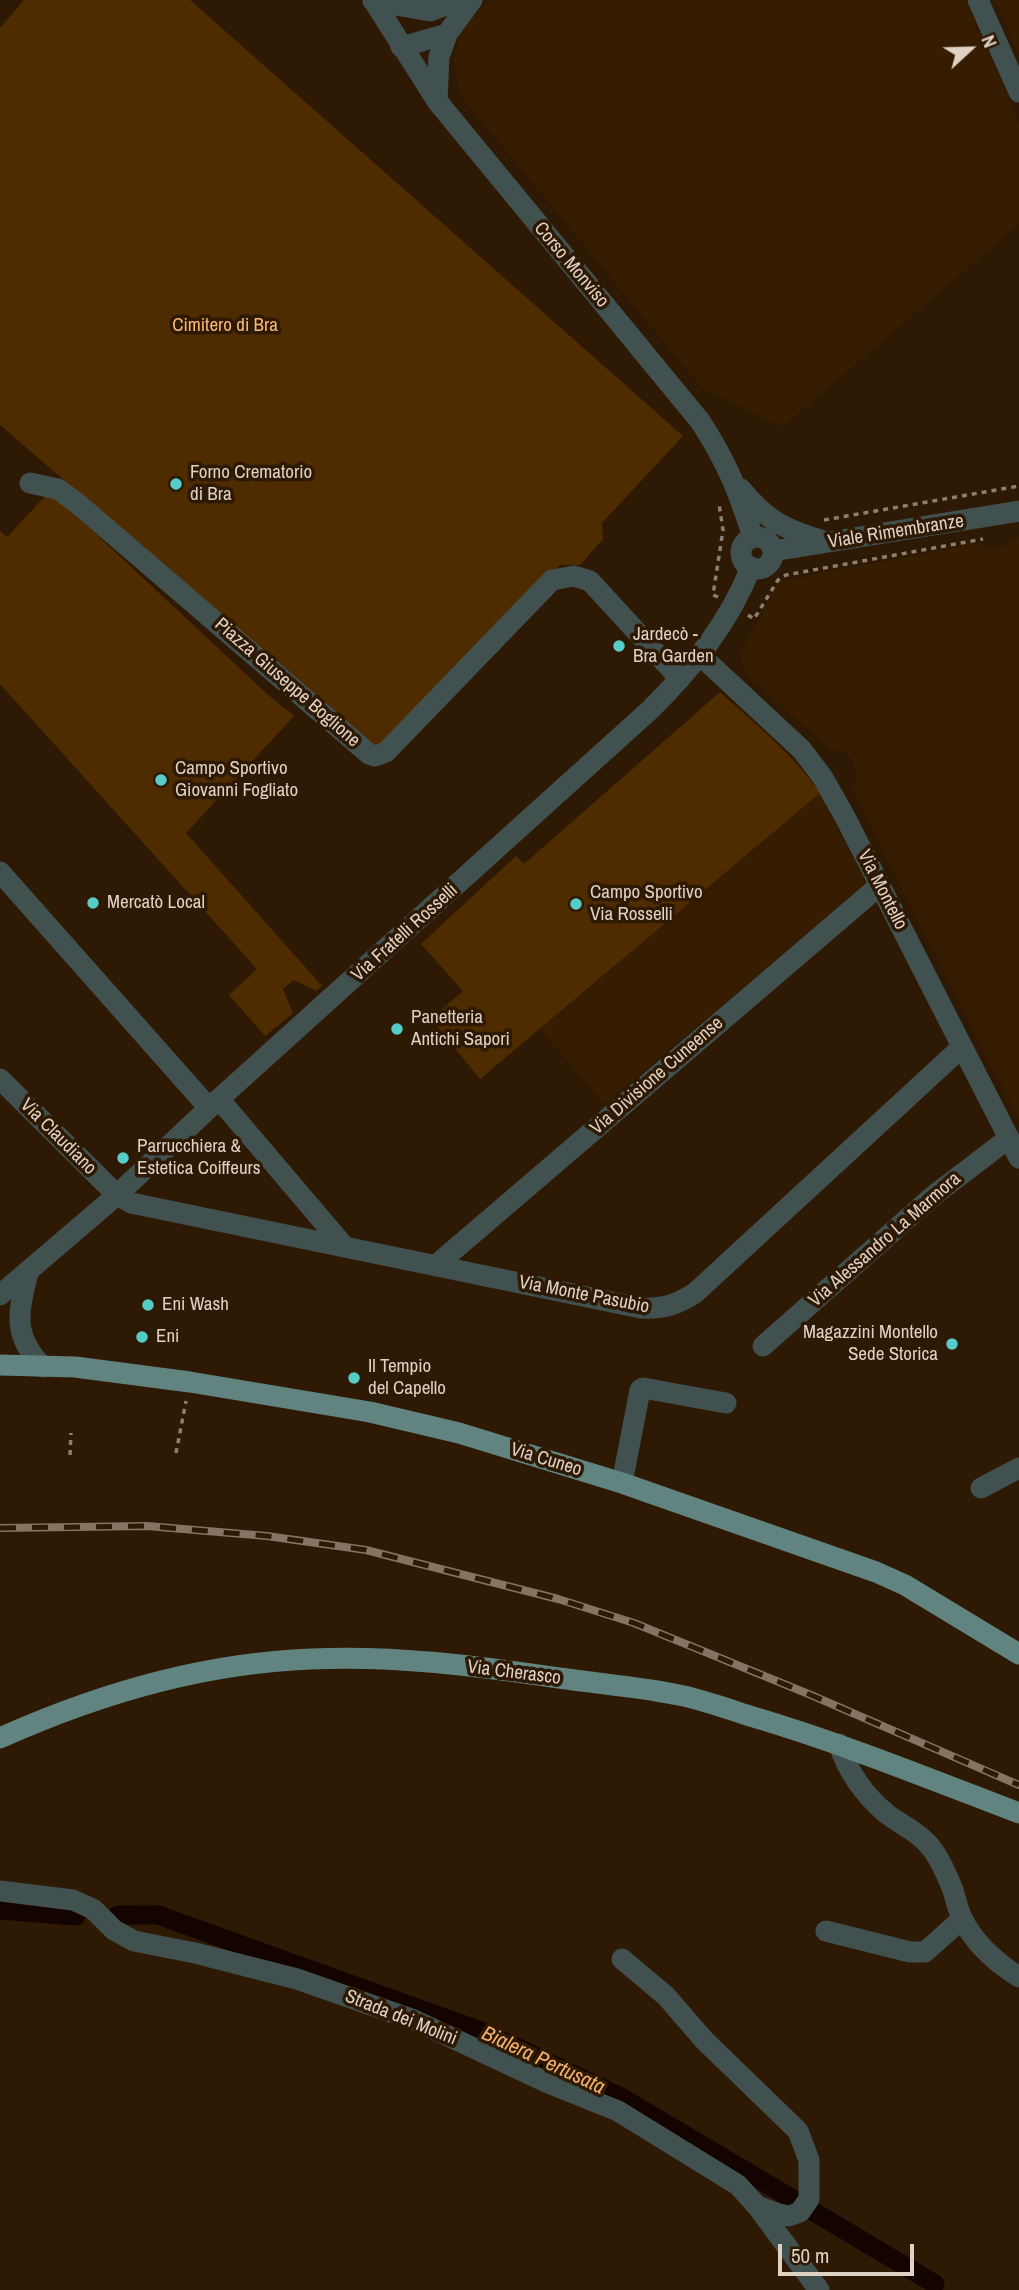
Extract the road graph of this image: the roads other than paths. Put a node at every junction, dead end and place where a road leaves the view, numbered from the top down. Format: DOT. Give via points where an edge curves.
graph roads {
  1 [pos="373,0"];
  2 [pos="460,0"];
  3 [pos="472,0"];
  4 [pos="978,0"];
  5 [pos="430,11"];
  6 [pos="447,34"];
  7 [pos="401,47"];
  8 [pos="1019,92"];
  9 [pos="438,101"];
  10 [pos="734,481"];
  11 [pos="30,483"];
  12 [pos="1019,511"];
  13 [pos="753,537"];
  14 [pos="829,542"];
  15 [pos="773,551"];
  16 [pos="751,567"];
  17 [pos="701,656"];
  18 [pos="680,679"];
  19 [pos="0,872"];
  20 [pos="879,886"];
  21 [pos="962,1047"];
  22 [pos="0,1079"];
  23 [pos="214,1104"];
  24 [pos="1009,1138"];
  25 [pos="1019,1158"];
  26 [pos="117,1195"];
  27 [pos="344,1246"];
  28 [pos="435,1266"];
  29 [pos="28,1273"];
  30 [pos="0,1295"];
  31 [pos="764,1346"];
  32 [pos="0,1365"];
  33 [pos="43,1367"];
  34 [pos="0,1376"];
  35 [pos="726,1403"];
  36 [pos="1019,1468"];
  37 [pos="622,1483"];
  38 [pos="981,1488"];
  39 [pos="1019,1654"];
  40 [pos="0,1738"];
  41 [pos="839,1744"];
  42 [pos="1019,1812"];
  43 [pos="0,1891"];
  44 [pos="962,1919"];
  45 [pos="826,1931"];
  46 [pos="622,1959"];
  47 [pos="1019,1978"];
  48 [pos="757,2206"];
  49 [pos="819,2290"];
  1 -- 5 [label="street"];
  1 -- 7 [label="street, Corso Monviso"];
  2 -- 5 [label="street"];
  3 -- 6 [label="street"];
  4 -- 8 [label="street"];
  5 -- 7 [label="street"];
  6 -- 7 [label="street"];
  6 -- 9 [label="street" via="439,57"];
  7 -- 9 [label="street, Corso Monviso"];
  9 -- 10 [label="street, Corso Monviso" via="700,421"];
  10 -- 13 [label="street, Corso Monviso"];
  10 -- 14 [label="street" via="773,522"];
  11 -- 18 [label="street, Piazza Giuseppe Boglione" via="58,489 77,502 375,756 386,752 551,580 574,576 590,581"];
  12 -- 14 [label="street, Viale Rimembranze"];
  13 -- 15 [label="street" via="768,542"];
  13 -- 16 [label="street" via="741,551 743,561"];
  14 -- 15 [label="street, Viale Rimembranze"];
  15 -- 16 [label="street" via="766,566"];
  16 -- 17 [label="street, Via Fratelli Rosselli" via="741,592"];
  17 -- 18 [label="street, Via Fratelli Rosselli"];
  17 -- 20 [label="street, Via Montello" via="802,750 840,807"];
  18 -- 23 [label="street, Via Fratelli Rosselli"];
  19 -- 23 [label="street"];
  20 -- 21 [label="street, Via Montello"];
  20 -- 28 [label="street, Via Divisione Cuneense"];
  21 -- 24 [label="street, Via Montello"];
  21 -- 28 [label="street, Via Monte Pasubio" via="695,1293 676,1305 641,1308"];
  22 -- 26 [label="street, Via Claudiano"];
  23 -- 26 [label="street, Via Fratelli Rosselli"];
  23 -- 27 [label="street"];
  24 -- 25 [label="street, Via Montello"];
  24 -- 31 [label="street, Via Alessandro La Marmora" via="933,1196"];
  26 -- 27 [label="street, Via Monte Pasubio" via="131,1203"];
  26 -- 29 [label="street, Via Fratelli Rosselli"];
  27 -- 28 [label="street, Via Monte Pasubio"];
  29 -- 30 [label="street, Via Fratelli Rosselli"];
  29 -- 33 [label="street" via="20,1323 24,1344"];
  32 -- 33 [label="main road, Via Cuneo"];
  33 -- 34 [label="main road, Via Cuneo"];
  33 -- 37 [label="main road, Via Cuneo" via="115,1371 370,1412 459,1433"];
  35 -- 37 [label="street" via="640,1390"];
  36 -- 38 [label="street"];
  37 -- 39 [label="main road, Via Cuneo" via="876,1572"];
  40 -- 41 [label="main road, Via Cherasco" via="122,1691 211,1670 352,1658 426,1662 684,1696"];
  41 -- 42 [label="main road, Via Cherasco"];
  41 -- 44 [label="street" via="845,1762 868,1795 931,1848 952,1887"];
  43 -- 48 [label="street, Strada dei Molini" via="73,1900 93,1909 114,1930 134,1941 297,1979 414,2020 618,2111 719,2172"];
  44 -- 45 [label="street" via="925,1952"];
  44 -- 47 [label="street" via="998,1963"];
  46 -- 48 [label="street" via="666,1996 798,2131 809,2160 805,2206 789,2216"];
  48 -- 49 [label="street, Strada dei Molini"];
}
